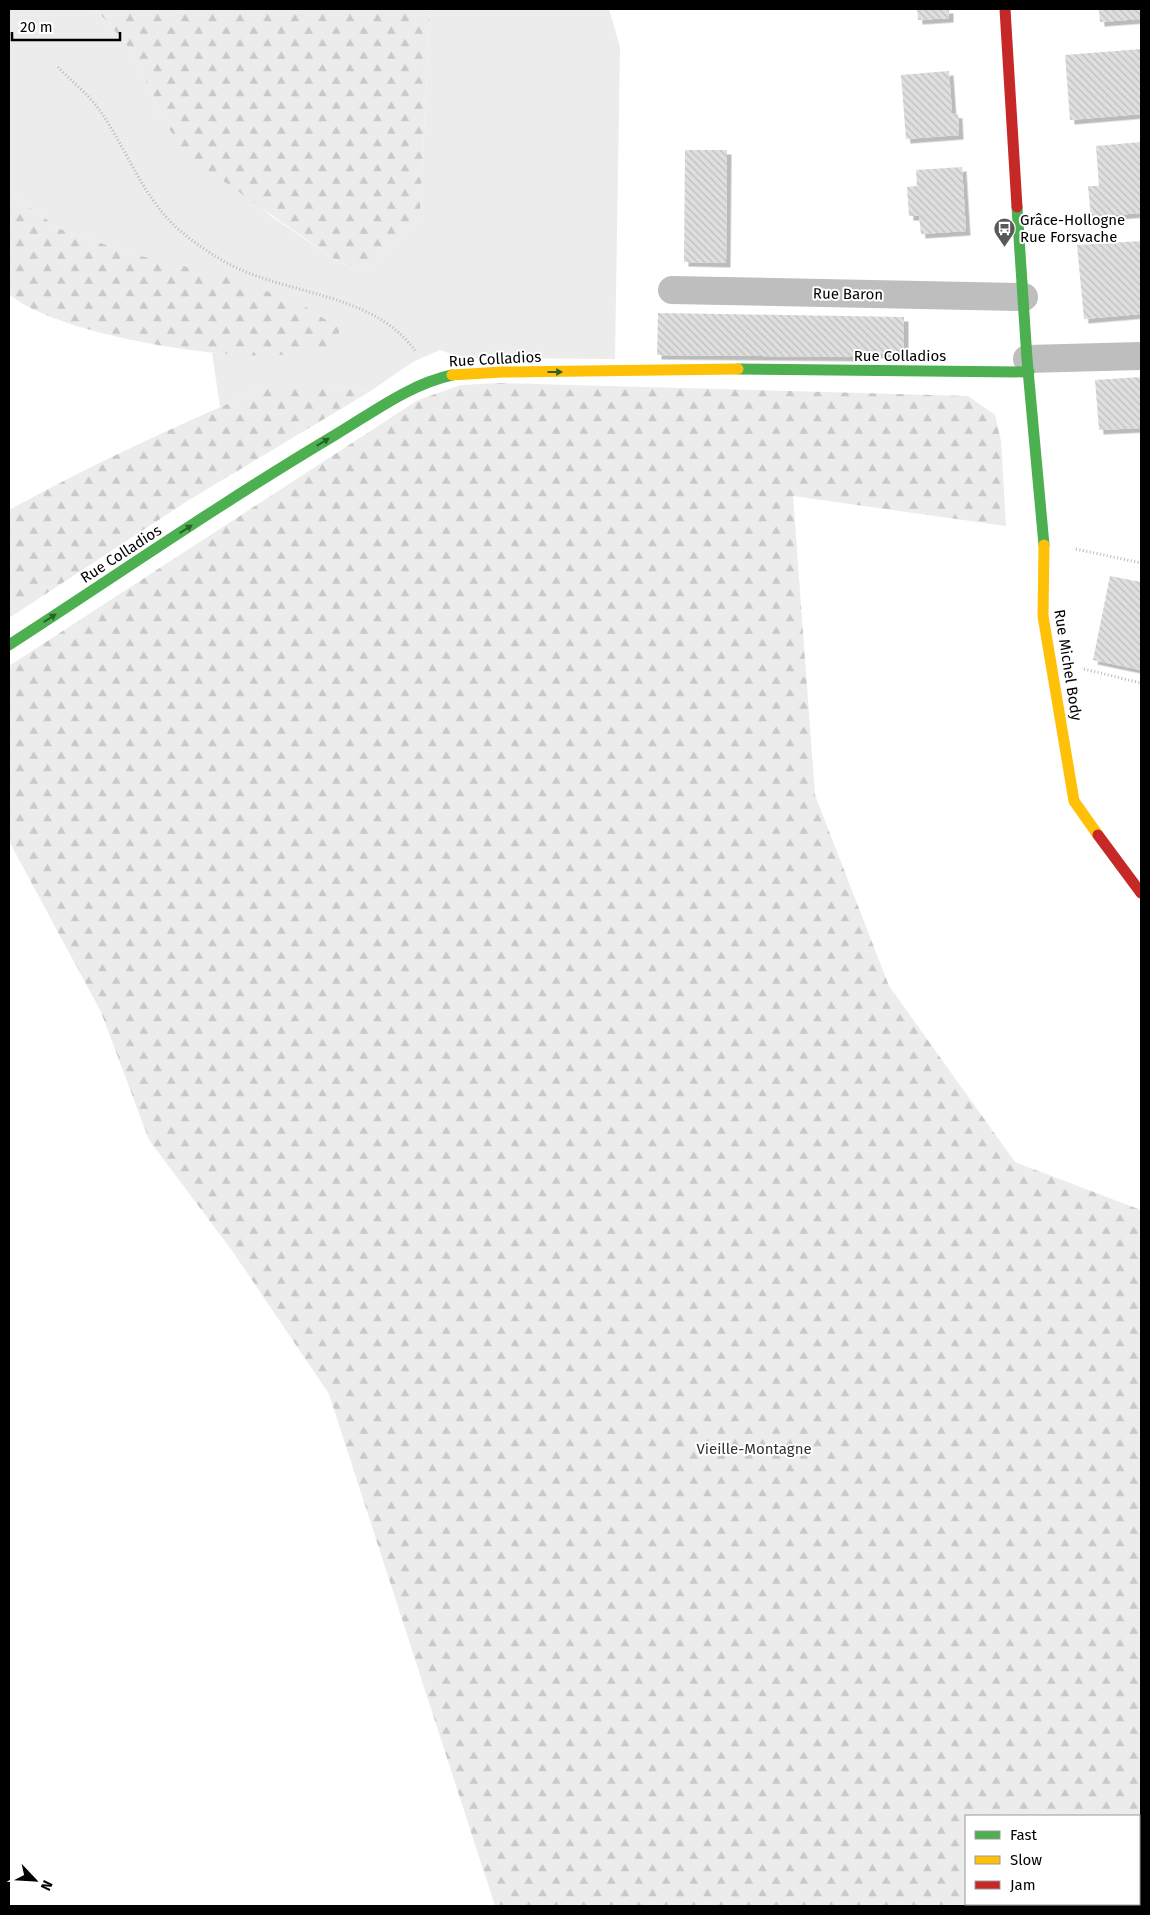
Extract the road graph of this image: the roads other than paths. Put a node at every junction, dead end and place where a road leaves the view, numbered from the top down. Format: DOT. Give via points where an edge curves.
graph roads {
  1 [pos="1005,9"];
  2 [pos="672,290"];
  3 [pos="1024,297"];
  4 [pos="1141,356"];
  5 [pos="1028,365"];
  6 [pos="9,645"];
  7 [pos="1141,893"];
  1 -- 3 [label="street"];
  2 -- 3 [label="street, Rue Baron"];
  3 -- 5 [label="street"];
  4 -- 5 [label="street"];
  6 -- 5 [label="street, Rue Colladios, one-way" via="296,458 434,379 461,373 502,372"];
  5 -- 7 [label="street, Rue Michel Body" via="1044,545 1043,616 1074,801"];
}
